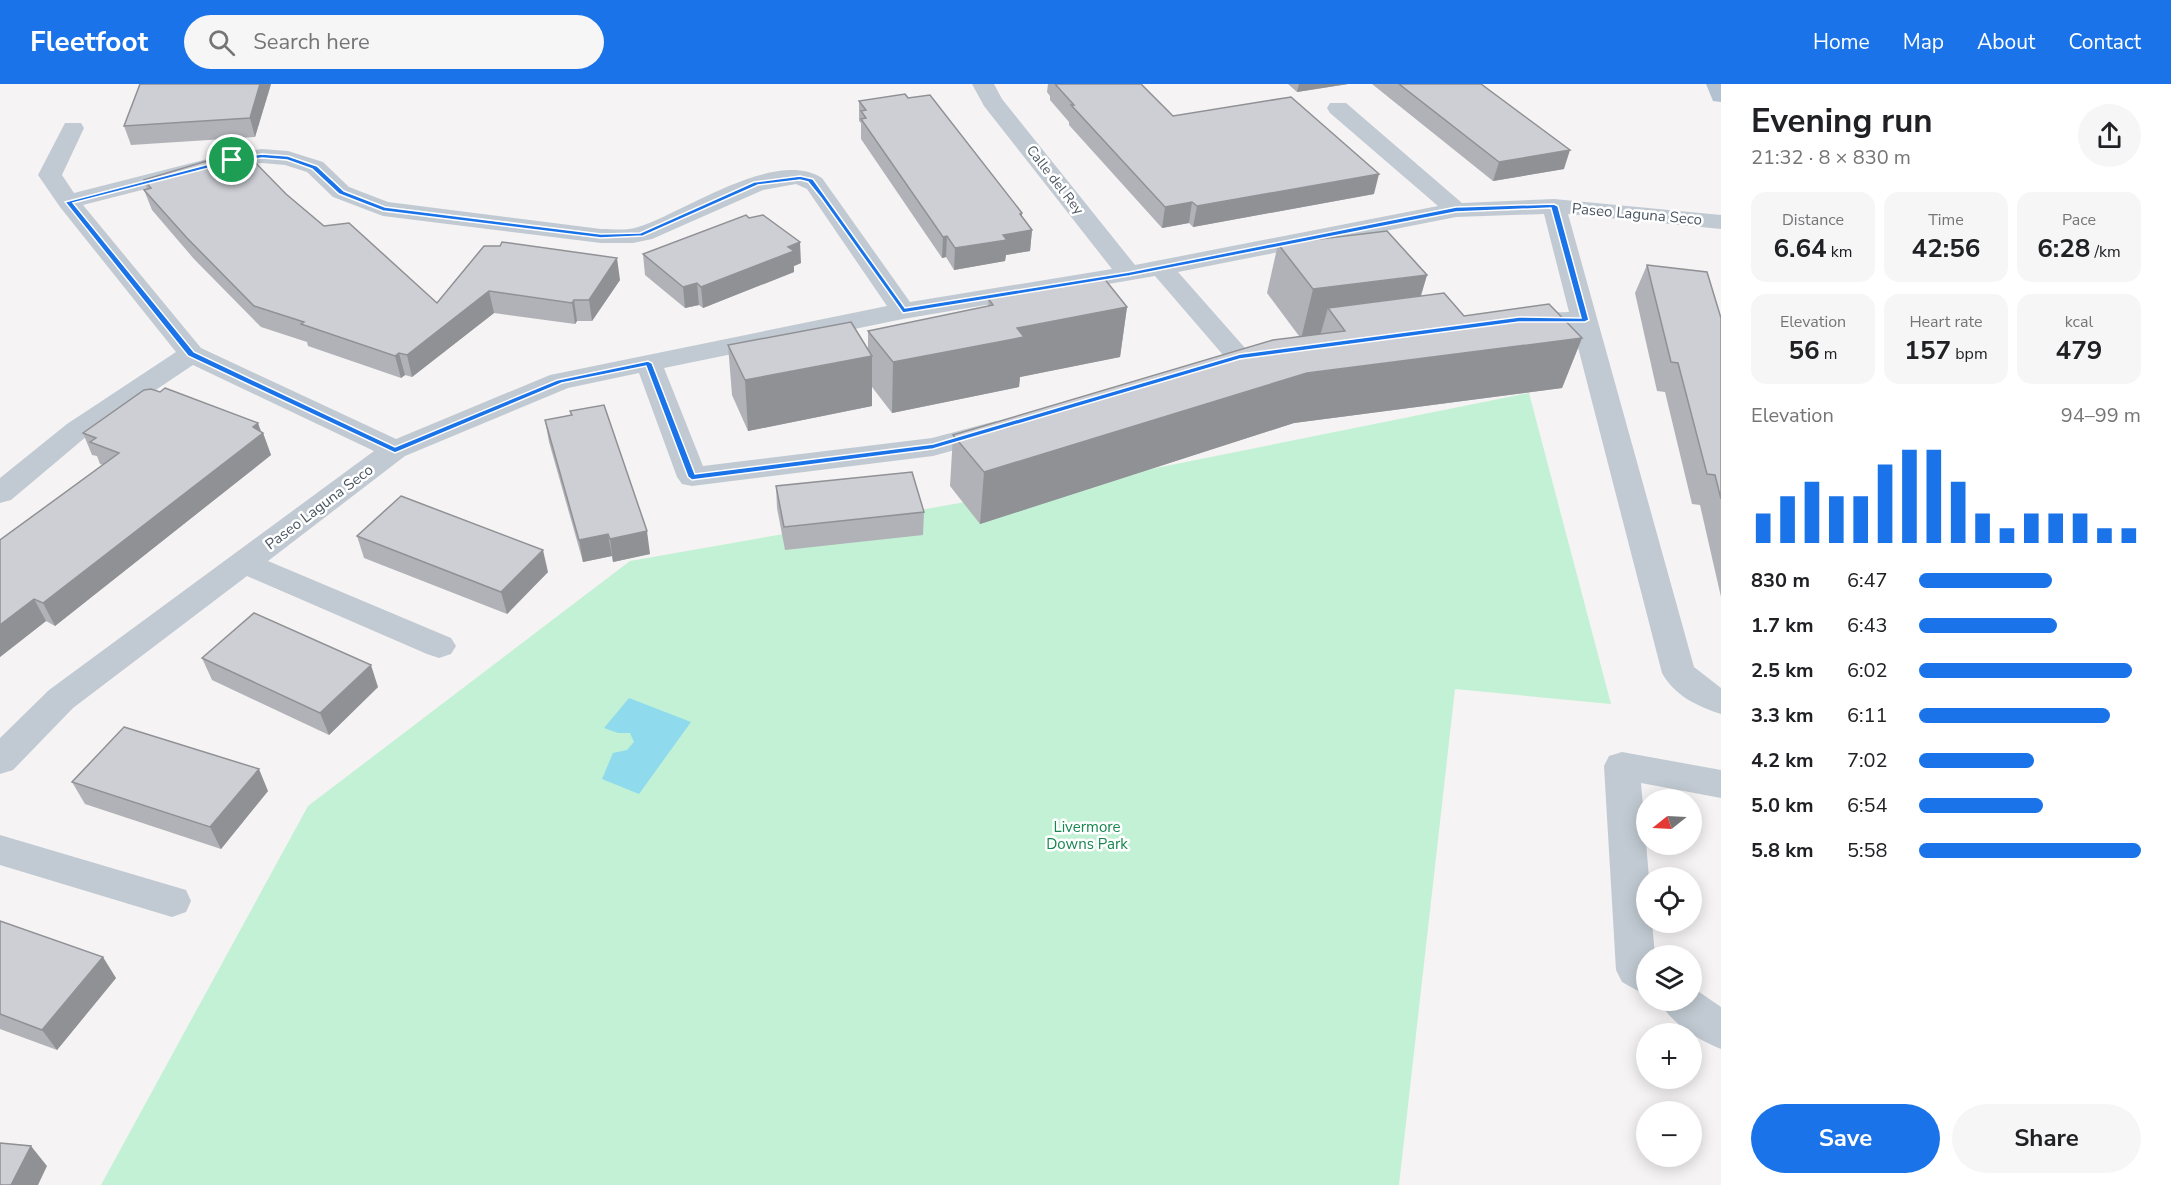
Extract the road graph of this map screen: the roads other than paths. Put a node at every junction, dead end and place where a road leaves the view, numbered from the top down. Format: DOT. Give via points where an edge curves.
graph roads {
  1 [pos="983,84"];
  2 [pos="1717,84"];
  3 [pos="1721,96"];
  4 [pos="1338,108"];
  5 [pos="74,128"];
  6 [pos="68,202"];
  7 [pos="1554,206"];
  8 [pos="1456,210"];
  9 [pos="1721,222"];
  10 [pos="1161,268"];
  11 [pos="1129,274"];
  12 [pos="903,311"];
  13 [pos="1585,320"];
  14 [pos="1496,323"];
  15 [pos="191,354"];
  16 [pos="1240,358"];
  17 [pos="648,363"];
  18 [pos="1025,421"];
  19 [pos="395,450"];
  20 [pos="0,493"];
  21 [pos="244,563"];
  22 [pos="439,646"];
  23 [pos="1721,701"];
  24 [pos="0,760"];
  25 [pos="1721,784"];
  26 [pos="0,850"];
  27 [pos="172,901"];
  28 [pos="1636,970"];
  29 [pos="1694,1011"];
  30 [pos="1721,1030"];
  1 -- 11 [label="street, Calle del Rey" via="992,101"];
  2 -- 3 [label="main road"];
  4 -- 8 [label="street"];
  5 -- 6 [label="street" via="50,175"];
  6 -- 12 [label="street" via="223,162 262,156 288,158 315,167 341,192 383,209 616,236 641,235 756,183 800,178 811,181 823,196"];
  6 -- 15 [label="street"];
  7 -- 8 [label="street, Paseo Laguna Seco"];
  7 -- 9 [label="street, Paseo Laguna Seco"];
  7 -- 13 [label="street"];
  8 -- 10 [label="street, Paseo Laguna Seco"];
  10 -- 11 [label="street, Paseo Laguna Seco"];
  10 -- 16 [label="street"];
  11 -- 12 [label="street, Paseo Laguna Seco"];
  12 -- 17 [label="street, Paseo Laguna Seco"];
  13 -- 14 [label="street"];
  13 -- 23 [label="street" via="1679,673 1704,695"];
  15 -- 19 [label="street"];
  15 -- 20 [label="street" via="77,430"];
  17 -- 18 [label="street" via="692,477 933,447"];
  17 -- 19 [label="street, Paseo Laguna Seco" via="560,381"];
  19 -- 21 [label="street, Paseo Laguna Seco"];
  21 -- 22 [label="street"];
  21 -- 24 [label="street, Paseo Laguna Seco" via="61,699"];
  25 -- 28 [label="street" via="1622,766"];
  26 -- 27 [label="street"];
  29 -- 30 [label="street"];
}
